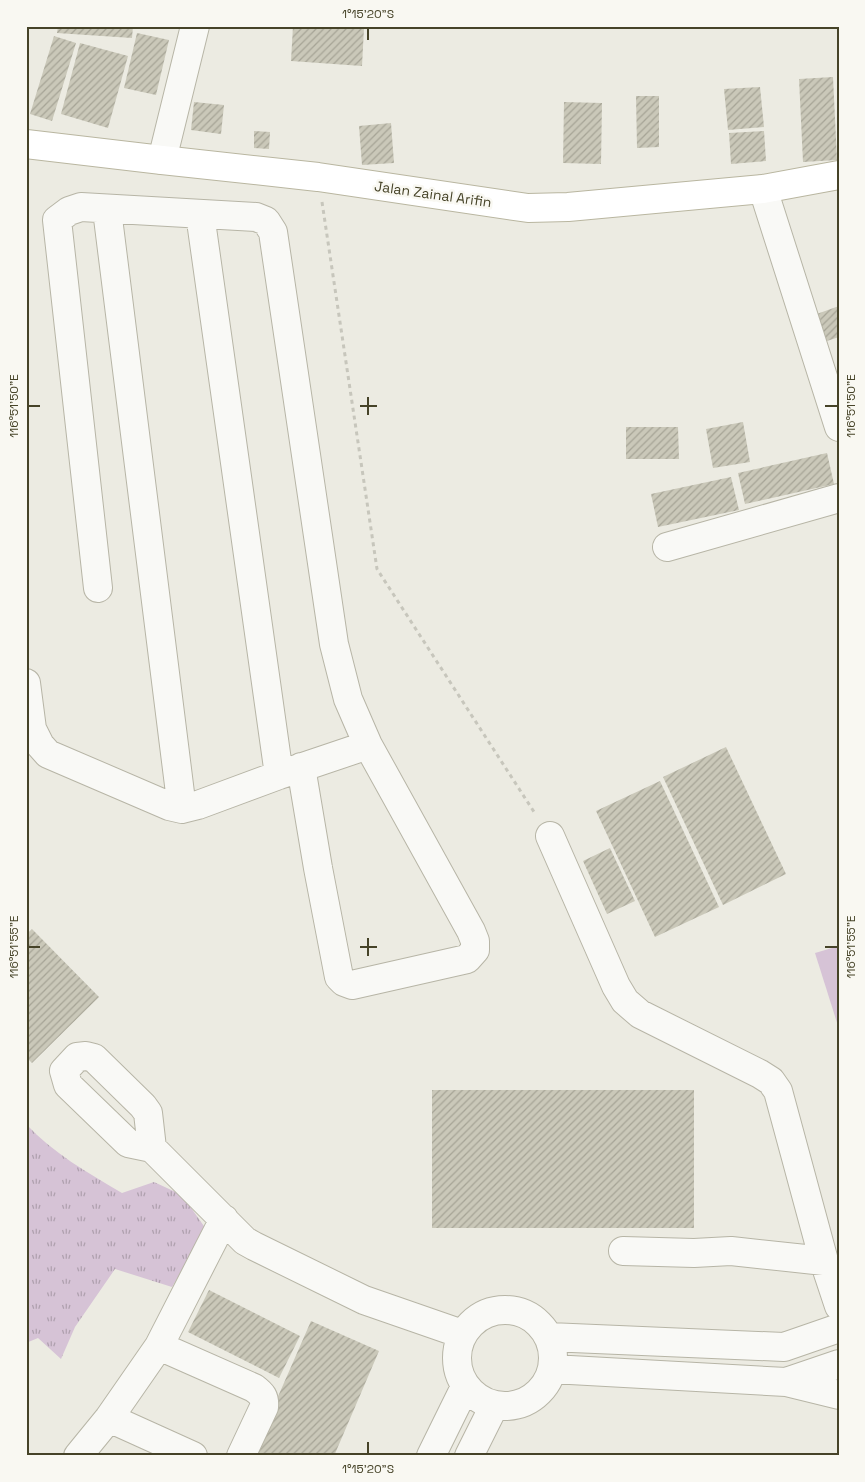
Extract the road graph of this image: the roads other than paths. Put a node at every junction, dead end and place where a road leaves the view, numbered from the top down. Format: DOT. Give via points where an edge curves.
graph roads {
  1 [pos="195,26"];
  2 [pos="26,144"];
  3 [pos="162,160"];
  4 [pos="839,175"];
  5 [pos="763,189"];
  6 [pos="107,210"];
  7 [pos="200,214"];
  8 [pos="839,427"];
  9 [pos="839,498"];
  10 [pos="668,547"];
  11 [pos="98,588"];
  12 [pos="26,683"];
  13 [pos="368,745"];
  14 [pos="290,771"];
  15 [pos="182,809"];
  16 [pos="550,836"];
  17 [pos="152,1148"];
  18 [pos="224,1219"];
  19 [pos="623,1251"];
  20 [pos="824,1261"];
  21 [pos="839,1306"];
  22 [pos="839,1328"];
  23 [pos="462,1334"];
  24 [pos="549,1337"];
  25 [pos="159,1346"];
  26 [pos="784,1347"];
  27 [pos="839,1364"];
  28 [pos="552,1369"];
  29 [pos="786,1382"];
  30 [pos="465,1386"];
  31 [pos="839,1395"];
  32 [pos="494,1406"];
  33 [pos="109,1418"];
  34 [pos="78,1456"];
  35 [pos="193,1456"];
  36 [pos="241,1456"];
  37 [pos="431,1456"];
  38 [pos="469,1456"];
  1 -- 3 [label="street"];
  2 -- 3 [label="main road, Jalan Zainal Arifin"];
  3 -- 5 [label="main road, Jalan Zainal Arifin" via="318,177 528,208"];
  4 -- 5 [label="main road, Jalan Zainal Arifin"];
  5 -- 8 [label="street"];
  6 -- 7 [label="street"];
  6 -- 11 [label="street" via="81,207 57,220"];
  6 -- 15 [label="street"];
  7 -- 13 [label="street" via="256,217 266,221 273,232 334,644 348,699"];
  7 -- 14 [label="street"];
  9 -- 10 [label="street"];
  12 -- 15 [label="street" via="32,729 48,754"];
  13 -- 14 [label="street"];
  13 -- 14 [label="street" via="471,931 475,950 467,959 352,985 339,977 318,868"];
  14 -- 15 [label="street"];
  16 -- 20 [label="street" via="625,1002 640,1014 760,1074 778,1091"];
  17 -- 18 [label="street"];
  18 -- 23 [label="street" via="245,1241 356,1296"];
  18 -- 25 [label="street"];
  19 -- 20 [label="street" via="731,1251"];
  20 -- 21 [label="street"];
  22 -- 26 [label="street"];
  23 -- 24 [label="street" via="474,1320 489,1312 506,1309 524,1313"];
  23 -- 30 [label="street" via="456,1361"];
  24 -- 26 [label="street"];
  24 -- 28 [label="street"];
  25 -- 33 [label="street"];
  25 -- 36 [label="street" via="260,1392 265,1399 264,1407"];
  26 -- 29 [label="street"];
  27 -- 29 [label="street"];
  28 -- 29 [label="street"];
  28 -- 32 [label="street" via="544,1386 531,1399 513,1406"];
  29 -- 31 [label="street"];
  30 -- 32 [label="street" via="478,1399"];
  30 -- 37 [label="street"];
  32 -- 38 [label="street"];
  33 -- 34 [label="street"];
  33 -- 35 [label="street"];
}
